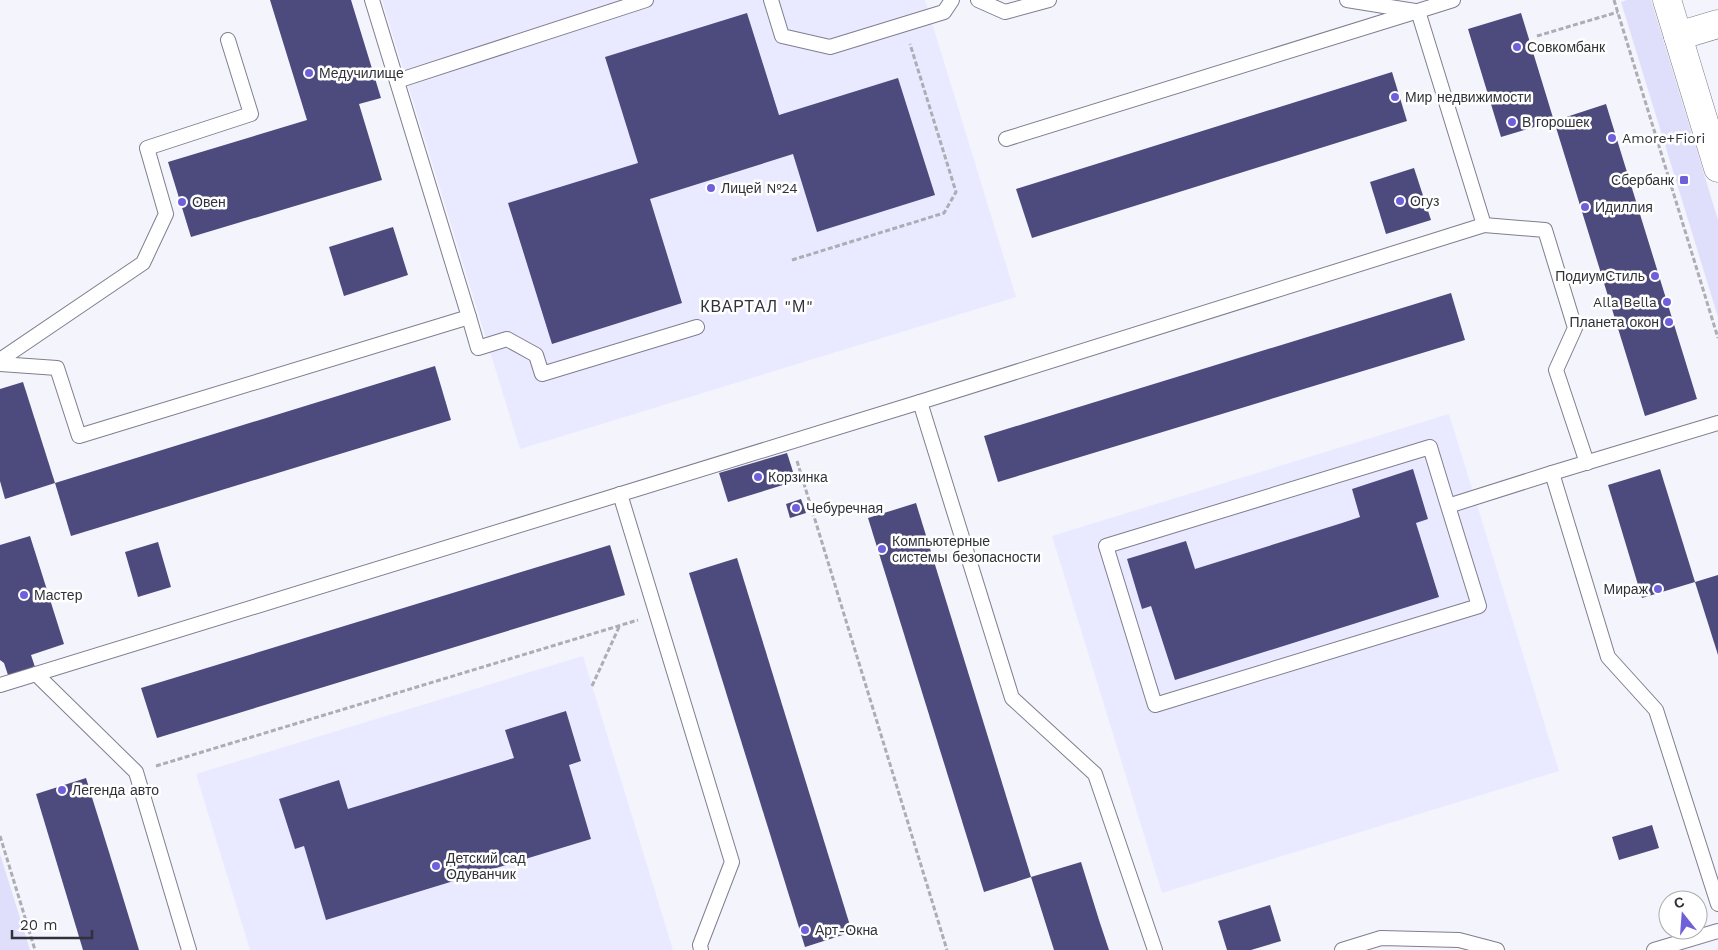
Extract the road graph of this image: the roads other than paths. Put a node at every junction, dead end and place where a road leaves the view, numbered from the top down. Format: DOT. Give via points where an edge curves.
graph roads {
  1 [pos="372,0"];
  2 [pos="646,0"];
  3 [pos="771,0"];
  4 [pos="952,0"];
  5 [pos="978,0"];
  6 [pos="1049,0"];
  7 [pos="1346,0"];
  8 [pos="1453,0"];
  9 [pos="1667,0"];
  10 [pos="1418,11"];
  11 [pos="1718,24"];
  12 [pos="1678,36"];
  13 [pos="228,40"];
  14 [pos="397,81"];
  15 [pos="1006,139"];
  16 [pos="1718,168"];
  17 [pos="1484,225"];
  18 [pos="469,317"];
  19 [pos="697,327"];
  20 [pos="0,362"];
  21 [pos="920,402"];
  22 [pos="1718,423"];
  23 [pos="1587,463"];
  24 [pos="1552,473"];
  25 [pos="620,494"];
  26 [pos="1448,506"];
  27 [pos="36,674"];
  28 [pos="0,685"];
  29 [pos="1718,904"];
  30 [pos="1718,931"];
  31 [pos="188,950"];
  32 [pos="701,950"];
  33 [pos="1155,950"];
  34 [pos="1342,950"];
  35 [pos="1497,950"];
  36 [pos="1654,950"];
  1 -- 14 [label="lane"];
  2 -- 14 [label="lane"];
  3 -- 4 [label="lane" via="782,36 830,47 944,12"];
  5 -- 6 [label="lane" via="1005,12"];
  7 -- 10 [label="lane"];
  8 -- 10 [label="lane"];
  9 -- 12 [label="street"];
  10 -- 15 [label="lane"];
  10 -- 17 [label="lane"];
  11 -- 12 [label="street"];
  12 -- 16 [label="street"];
  13 -- 20 [label="lane" via="251,114 147,148 166,214 144,263"];
  14 -- 18 [label="lane"];
  17 -- 21 [label="lane"];
  17 -- 23 [label="lane" via="1545,230 1575,328 1556,370"];
  18 -- 19 [label="lane" via="478,348 507,339 536,355 542,374"];
  18 -- 20 [label="lane" via="79,436 57,368"];
  21 -- 25 [label="lane"];
  21 -- 33 [label="lane" via="1012,698 1094,774"];
  22 -- 23 [label="lane"];
  23 -- 24 [label="lane"];
  24 -- 26 [label="lane"];
  24 -- 29 [label="lane" via="1608,657 1656,710"];
  25 -- 27 [label="lane"];
  25 -- 32 [label="lane" via="732,862 700,944"];
  26 -- 26 [label="lane" via="1430,447 1106,546 1155,705 1478,606"];
  27 -- 28 [label="lane"];
  27 -- 31 [label="lane" via="136,772"];
  30 -- 36 [label="lane"];
  34 -- 35 [label="lane" via="1381,938 1459,940"];
}
